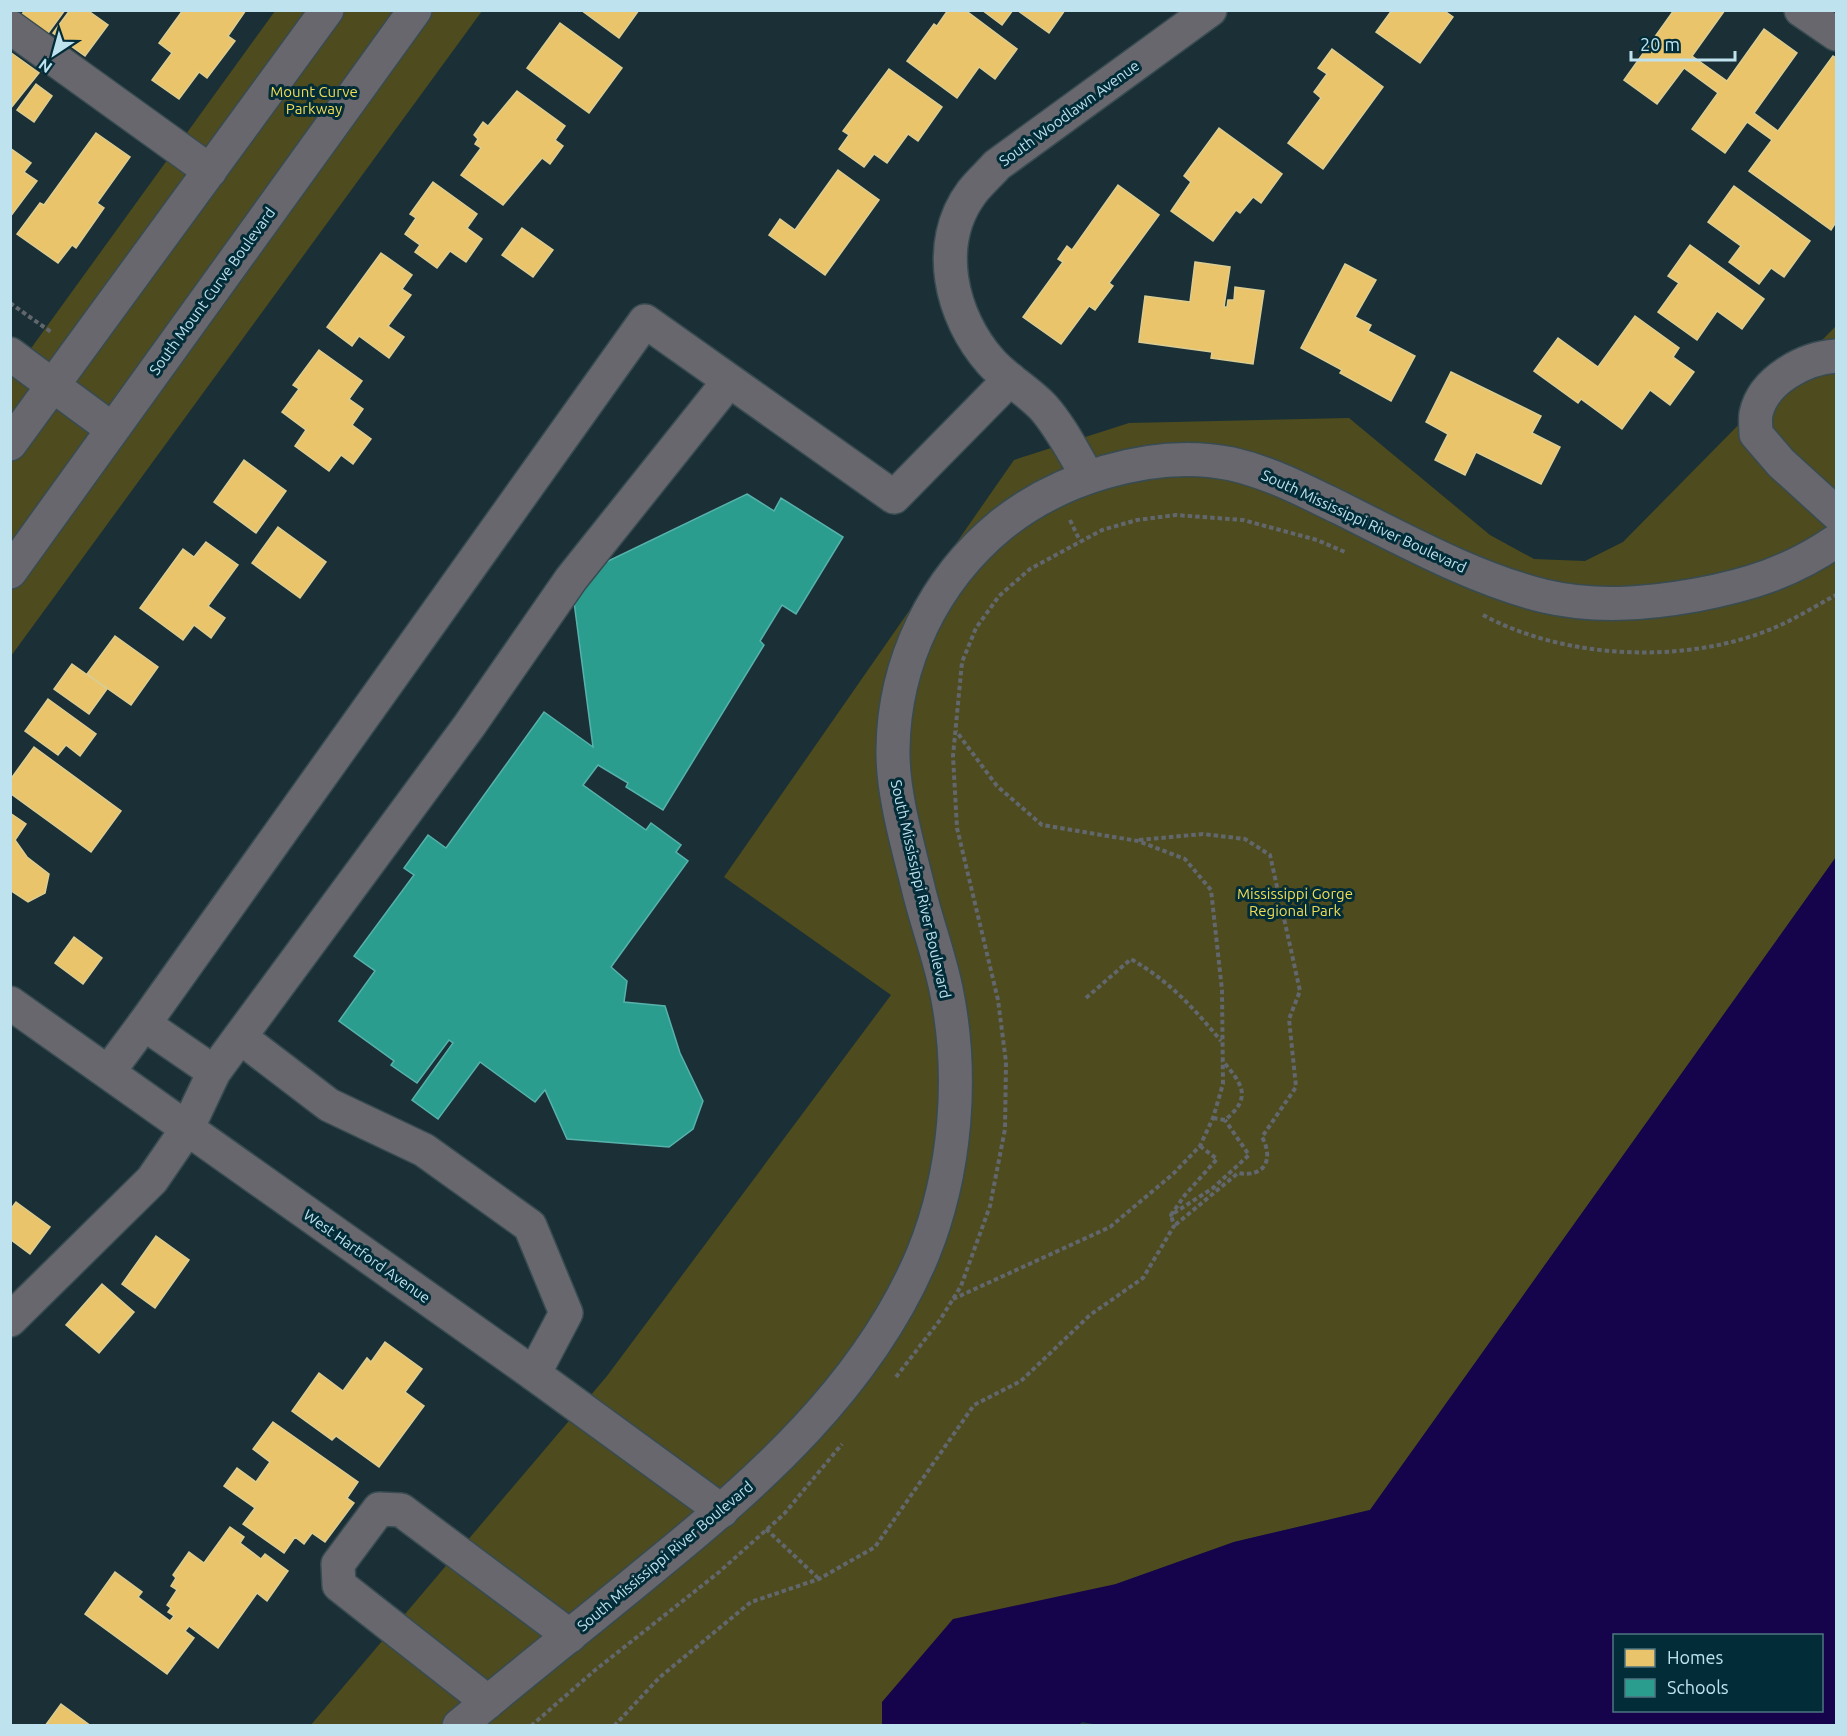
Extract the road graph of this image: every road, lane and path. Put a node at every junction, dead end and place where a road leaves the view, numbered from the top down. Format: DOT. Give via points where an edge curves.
graph roads {
  1 [pos="327,10"];
  2 [pos="415,10"];
  3 [pos="1210,10"];
  4 [pos="1801,10"];
  5 [pos="10,27"];
  6 [pos="1836,34"];
  7 [pos="210,171"];
  8 [pos="10,303"];
  9 [pos="53,333"];
  10 [pos="10,354"];
  11 [pos="1836,356"];
  12 [pos="1010,379"];
  13 [pos="729,381"];
  14 [pos="54,385"];
  15 [pos="112,429"];
  16 [pos="10,444"];
  17 [pos="1088,477"];
  18 [pos="1836,513"];
  19 [pos="1836,541"];
  20 [pos="1350,554"];
  21 [pos="10,572"];
  22 [pos="1836,595"];
  23 [pos="1475,611"];
  24 [pos="955,730"];
  25 [pos="1138,841"];
  26 [pos="1086,998"];
  27 [pos="10,1003"];
  28 [pos="144,1024"];
  29 [pos="240,1037"];
  30 [pos="1222,1042"];
  31 [pos="1222,1059"];
  32 [pos="109,1071"];
  33 [pos="214,1072"];
  34 [pos="1213,1118"];
  35 [pos="1225,1120"];
  36 [pos="187,1129"];
  37 [pos="1200,1146"];
  38 [pos="1171,1215"];
  39 [pos="1174,1226"];
  40 [pos="953,1299"];
  41 [pos="10,1320"];
  42 [pos="534,1374"];
  43 [pos="893,1380"];
  44 [pos="845,1440"];
  45 [pos="722,1511"];
  46 [pos="766,1529"];
  47 [pos="819,1579"];
  48 [pos="570,1636"];
  49 [pos="488,1702"];
  50 [pos="459,1725"];
  51 [pos="531,1725"];
  52 [pos="614,1725"];
  1 -- 7 [label="street"];
  2 -- 15 [label="street, South Mount Curve Boulevard"];
  3 -- 12 [label="street, South Woodlawn Avenue" via="998,165 972,193 953,241 952,288 958,312 974,341"];
  4 -- 6 [label="street"];
  5 -- 7 [label="street"];
  7 -- 14 [label="street"];
  8 -- 9 [label="path"];
  10 -- 14 [label="street"];
  11 -- 18 [label="street" via="1817,357 1789,372 1766,391 1756,414 1756,434 1781,463"];
  12 -- 13 [label="street" via="894,497"];
  12 -- 17 [label="street, South Woodlawn Avenue" via="1043,408"];
  13 -- 28 [label="street" via="645,321"];
  13 -- 29 [label="street" via="571,579 463,735"];
  14 -- 15 [label="street"];
  14 -- 16 [label="street"];
  15 -- 21 [label="street, South Mount Curve Boulevard"];
  17 -- 19 [label="street, South Mississippi River Boulevard" via="1139,462 1182,459 1227,463 1275,476 1497,581 1547,597 1599,604 1634,604 1735,587 1785,572"];
  17 -- 45 [label="street, South Mississippi River Boulevard" via="1047,494 1006,521 974,549 948,579 905,662 892,747 916,882 946,988 954,1055 953,1125 946,1175 922,1257 885,1331 831,1401"];
  20 -- 24 [label="path" via="1317,540 1243,520 1176,515 1102,530 1030,569 999,596 976,628 962,662"];
  22 -- 23 [label="path" via="1776,627 1726,644 1676,653 1590,649 1513,632"];
  24 -- 25 [label="path" via="997,786 1042,825"];
  24 -- 40 [label="path" via="957,828 998,1000 1006,1073 1005,1130 990,1206"];
  25 -- 30 [label="path" via="1185,859 1211,890 1222,990"];
  25 -- 39 [label="path" via="1203,834 1245,839 1270,855 1300,991 1289,1019 1296,1087 1262,1137 1269,1149 1267,1163 1249,1175 1238,1173"];
  26 -- 30 [label="path" via="1131,959 1160,976"];
  27 -- 32 [label="street, West Hartford Avenue"];
  28 -- 32 [label="street"];
  28 -- 33 [label="street"];
  29 -- 33 [label="street"];
  29 -- 42 [label="street" via="329,1105 424,1150 530,1226 566,1313"];
  30 -- 31 [label="path"];
  31 -- 34 [label="path" via="1223,1084"];
  31 -- 35 [label="path" via="1240,1082 1243,1098"];
  32 -- 36 [label="street, West Hartford Avenue"];
  33 -- 36 [label="street"];
  34 -- 35 [label="path"];
  34 -- 37 [label="path"];
  35 -- 38 [label="path" via="1249,1155 1213,1188"];
  36 -- 41 [label="street" via="152,1180"];
  36 -- 42 [label="street, West Hartford Avenue"];
  37 -- 38 [label="path" via="1217,1159"];
  37 -- 40 [label="path" via="1110,1227"];
  38 -- 39 [label="path"];
  39 -- 47 [label="path" via="1143,1278 1090,1315 1021,1381 974,1405 875,1547"];
  40 -- 43 [label="path"];
  42 -- 45 [label="street, West Hartford Avenue"];
  44 -- 46 [label="path" via="784,1514"];
  45 -- 48 [label="street, South Mississippi River Boulevard"];
  46 -- 47 [label="path"];
  46 -- 51 [label="path" via="718,1573"];
  47 -- 52 [label="path" via="751,1602 660,1677"];
  48 -- 49 [label="street, South Mississippi River Boulevard"];
  48 -- 49 [label="street" via="401,1510 379,1509 338,1564 339,1585"];
  49 -- 50 [label="street, South Mississippi River Boulevard"];
}
